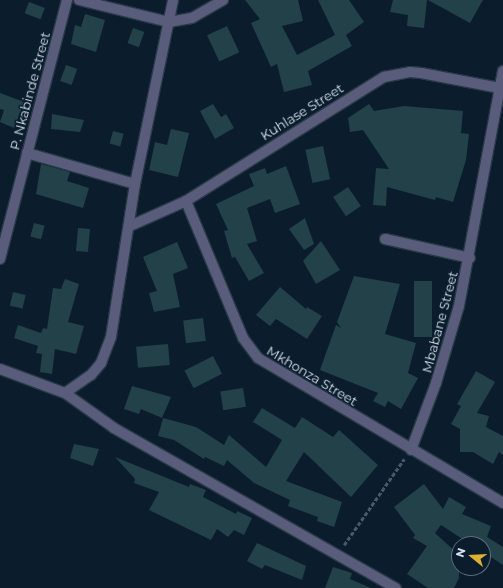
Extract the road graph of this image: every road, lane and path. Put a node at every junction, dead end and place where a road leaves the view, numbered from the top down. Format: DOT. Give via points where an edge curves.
graph roads {
  1 [pos="68,0"];
  2 [pos="79,0"];
  3 [pos="173,0"];
  4 [pos="223,0"];
  5 [pos="169,22"];
  6 [pos="503,72"];
  7 [pos="500,88"];
  8 [pos="27,153"];
  9 [pos="135,184"];
  10 [pos="186,201"];
  11 [pos="130,226"];
  12 [pos="385,238"];
  13 [pos="470,258"];
  14 [pos="0,259"];
  15 [pos="0,370"];
  16 [pos="65,392"];
  17 [pos="411,450"];
  18 [pos="503,503"];
  19 [pos="338,554"];
  20 [pos="396,588"];
  1 -- 8 [label="street, P. Nkabinde Street"];
  2 -- 5 [label="street"];
  3 -- 5 [label="street"];
  4 -- 5 [label="street" via="192,18"];
  5 -- 9 [label="street"];
  6 -- 7 [label="street, Mbabane Street"];
  7 -- 10 [label="street, Kuhlase Street" via="421,73 410,72 384,77"];
  7 -- 13 [label="street, Mbabane Street"];
  8 -- 9 [label="street"];
  8 -- 14 [label="street, P. Nkabinde Street"];
  9 -- 11 [label="street"];
  10 -- 11 [label="street, Kuhlase Street"];
  10 -- 17 [label="street, Mkhonza Street" via="243,338 254,354"];
  11 -- 16 [label="street" via="107,351 91,375"];
  12 -- 13 [label="street"];
  13 -- 17 [label="street, Mbabane Street" via="447,348"];
  15 -- 16 [label="street"];
  16 -- 19 [label="street" via="114,428"];
  17 -- 18 [label="street, Mkhonza Street"];
  17 -- 19 [label="path"];
  19 -- 20 [label="street"];
}
